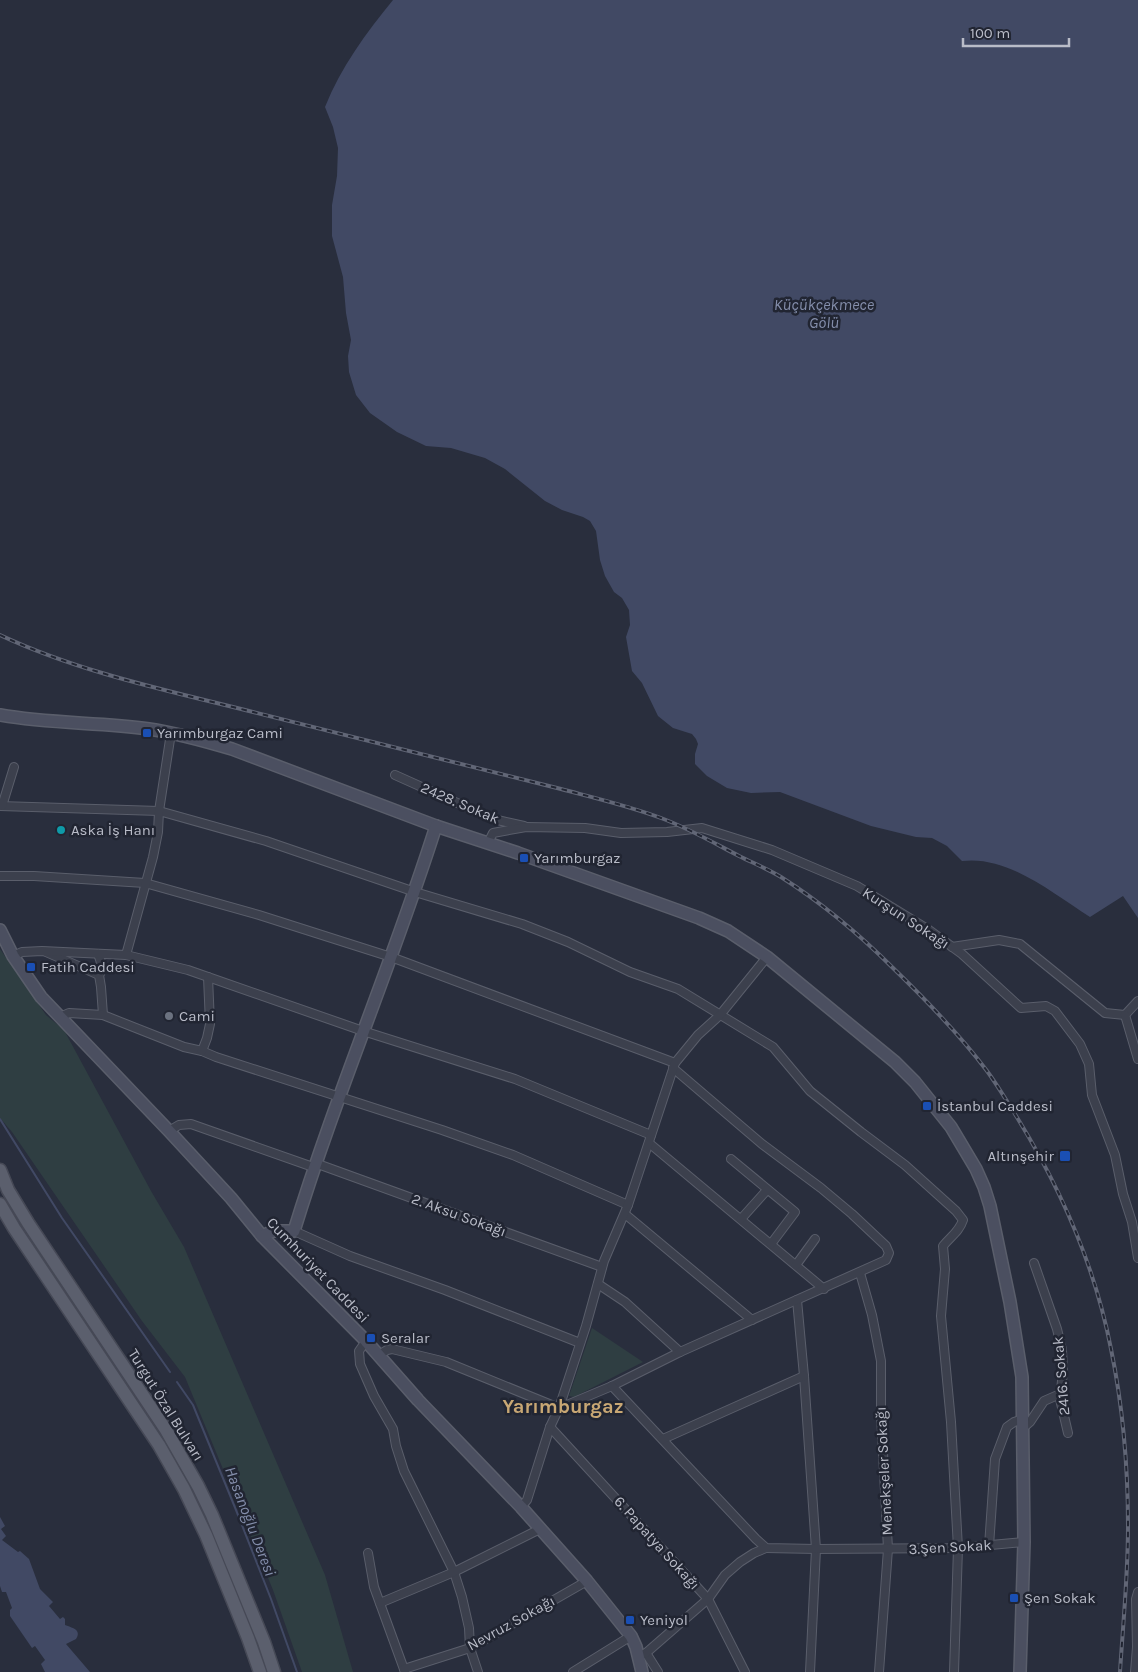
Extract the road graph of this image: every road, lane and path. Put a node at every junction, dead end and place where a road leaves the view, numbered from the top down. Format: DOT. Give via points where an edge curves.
graph roads {
  1 [pos="0,706"];
  2 [pos="0,715"];
  3 [pos="29,720"];
  4 [pos="171,733"];
  5 [pos="14,767"];
  6 [pos="395,775"];
  7 [pos="1,806"];
  8 [pos="159,811"];
  9 [pos="436,826"];
  10 [pos="526,827"];
  11 [pos="488,843"];
  12 [pos="0,876"];
  13 [pos="145,883"];
  14 [pos="415,892"];
  15 [pos="1,935"];
  16 [pos="952,947"];
  17 [pos="42,950"];
  18 [pos="98,954"];
  19 [pos="126,955"];
  20 [pos="13,956"];
  21 [pos="391,957"];
  22 [pos="767,957"];
  23 [pos="98,975"];
  24 [pos="208,977"];
  25 [pos="1138,1001"];
  26 [pos="103,1015"];
  27 [pos="720,1015"];
  28 [pos="1125,1015"];
  29 [pos="60,1017"];
  30 [pos="363,1031"];
  31 [pos="202,1051"];
  32 [pos="1138,1059"];
  33 [pos="674,1065"];
  34 [pos="340,1098"];
  35 [pos="170,1131"];
  36 [pos="650,1139"];
  37 [pos="731,1159"];
  38 [pos="314,1165"];
  39 [pos="0,1170"];
  40 [pos="767,1190"];
  41 [pos="0,1204"];
  42 [pos="628,1205"];
  43 [pos="625,1214"];
  44 [pos="741,1219"];
  45 [pos="294,1231"];
  46 [pos="262,1236"];
  47 [pos="815,1239"];
  48 [pos="771,1244"];
  49 [pos="1138,1258"];
  50 [pos="1034,1263"];
  51 [pos="796,1265"];
  52 [pos="602,1267"];
  53 [pos="860,1273"];
  54 [pos="598,1284"];
  55 [pos="824,1289"];
  56 [pos="797,1300"];
  57 [pos="752,1320"];
  58 [pos="366,1341"];
  59 [pos="580,1343"];
  60 [pos="680,1352"];
  61 [pos="379,1355"];
  62 [pos="804,1376"];
  63 [pos="612,1386"];
  64 [pos="1060,1394"];
  65 [pos="558,1408"];
  66 [pos="1023,1423"];
  67 [pos="550,1427"];
  68 [pos="1068,1433"];
  69 [pos="662,1439"];
  70 [pos="521,1507"];
  71 [pos="540,1529"];
  72 [pos="1024,1542"];
  73 [pos="989,1546"];
  74 [pos="766,1548"];
  75 [pos="958,1548"];
  76 [pos="816,1549"];
  77 [pos="888,1549"];
  78 [pos="368,1553"];
  79 [pos="454,1572"];
  80 [pos="587,1581"];
  81 [pos="1138,1592"];
  82 [pos="708,1599"];
  83 [pos="380,1603"];
  84 [pos="631,1636"];
  85 [pos="470,1648"];
  86 [pos="642,1655"];
  87 [pos="405,1671"];
  88 [pos="260,1672"];
  89 [pos="274,1672"];
  90 [pos="478,1672"];
  91 [pos="573,1672"];
  92 [pos="642,1672"];
  93 [pos="658,1672"];
  94 [pos="745,1672"];
  95 [pos="810,1672"];
  96 [pos="880,1672"];
  97 [pos="954,1672"];
  98 [pos="1020,1672"];
  99 [pos="1135,1672"];
  1 -- 3 [label="street"];
  2 -- 3 [label="street"];
  3 -- 4 [label="street"];
  4 -- 8 [label="street"];
  4 -- 9 [label="street" via="232,749"];
  5 -- 7 [label="street"];
  6 -- 10 [label="street, 2428. Sokak" via="493,819"];
  7 -- 8 [label="street"];
  8 -- 13 [label="street" via="156,841"];
  8 -- 14 [label="street" via="266,841"];
  9 -- 11 [label="street"];
  9 -- 14 [label="street"];
  10 -- 11 [label="street, Kurşun Sokağı" via="493,833"];
  10 -- 16 [label="street, Kurşun Sokağı" via="585,828 621,833 702,828 772,850 856,886"];
  11 -- 22 [label="street" via="716,925"];
  12 -- 13 [label="street"];
  13 -- 19 [label="street"];
  13 -- 21 [label="street"];
  14 -- 21 [label="street"];
  14 -- 27 [label="street" via="522,924 568,942 630,972 678,989"];
  15 -- 20 [label="street, Cumhuriyet Caddesi"];
  16 -- 28 [label="street" via="1000,940 1020,944 1105,1013"];
  16 -- 49 [label="street, Kurşun Sokağı" via="1021,1008 1046,1006 1056,1011 1080,1044 1088,1064 1092,1095 1115,1155"];
  17 -- 18 [label="street"];
  17 -- 20 [label="street"];
  17 -- 23 [label="street"];
  18 -- 19 [label="street"];
  18 -- 23 [label="street" via="102,964"];
  19 -- 24 [label="street"];
  20 -- 29 [label="street, Cumhuriyet Caddesi" via="41,997"];
  21 -- 30 [label="street"];
  21 -- 33 [label="street"];
  22 -- 27 [label="street"];
  22 -- 66 [label="street" via="915,1082 951,1127 976,1169 990,1206 1010,1302 1022,1377"];
  23 -- 26 [label="street"];
  24 -- 30 [label="street"];
  24 -- 31 [label="street" via="210,1024"];
  25 -- 28 [label="street"];
  26 -- 29 [label="street" via="69,1013"];
  26 -- 31 [label="street"];
  27 -- 33 [label="street" via="698,1035"];
  27 -- 75 [label="street" via="773,1047 810,1091 905,1165 963,1220 960,1230 943,1246 945,1269 941,1316"];
  28 -- 32 [label="street"];
  29 -- 35 [label="street, Cumhuriyet Caddesi"];
  30 -- 34 [label="street"];
  30 -- 36 [label="street" via="515,1079"];
  31 -- 34 [label="street"];
  33 -- 36 [label="street"];
  33 -- 53 [label="street" via="762,1144 821,1188 886,1246 889,1253 886,1260"];
  34 -- 38 [label="street"];
  34 -- 42 [label="street" via="513,1156"];
  35 -- 38 [label="street, 2. Aksu Sokağı" via="179,1125 191,1124"];
  35 -- 46 [label="street, Cumhuriyet Caddesi"];
  36 -- 42 [label="street"];
  36 -- 44 [label="street"];
  37 -- 40 [label="street"];
  38 -- 45 [label="street"];
  38 -- 52 [label="street, 2. Aksu Sokağı"];
  39 -- 89 [label="main road, Turgut Özal Bulvarı" via="28,1223 166,1430 198,1486"];
  40 -- 44 [label="street"];
  40 -- 48 [label="street" via="794,1212"];
  41 -- 88 [label="main road, Turgut Özal Bulvarı" via="159,1445 184,1489 206,1535"];
  42 -- 43 [label="street"];
  43 -- 52 [label="street"];
  43 -- 57 [label="street"];
  44 -- 48 [label="street"];
  45 -- 46 [label="street" via="273,1231"];
  45 -- 59 [label="street" via="350,1256"];
  46 -- 58 [label="street, Cumhuriyet Caddesi"];
  47 -- 51 [label="street"];
  48 -- 51 [label="street"];
  50 -- 64 [label="street, 2416. Sokak" via="1062,1350"];
  51 -- 55 [label="street"];
  52 -- 54 [label="street"];
  53 -- 55 [label="street"];
  53 -- 77 [label="street, Menekşeler Sokağı" via="881,1361"];
  54 -- 59 [label="street"];
  54 -- 60 [label="street" via="625,1302"];
  55 -- 56 [label="street"];
  56 -- 57 [label="street"];
  56 -- 62 [label="street"];
  57 -- 60 [label="street"];
  58 -- 61 [label="street, Cumhuriyet Caddesi"];
  58 -- 79 [label="street" via="359,1351 360,1364 393,1429 404,1471"];
  59 -- 65 [label="street"];
  60 -- 63 [label="street"];
  61 -- 65 [label="street" via="392,1349 446,1362"];
  61 -- 70 [label="street, Cumhuriyet Caddesi"];
  62 -- 69 [label="street"];
  62 -- 76 [label="street"];
  63 -- 65 [label="street"];
  63 -- 69 [label="street"];
  64 -- 66 [label="street" via="1044,1401 1030,1422"];
  64 -- 68 [label="street, 2416. Sokak"];
  65 -- 67 [label="street"];
  66 -- 72 [label="street"];
  66 -- 73 [label="street" via="1014,1422 1007,1427 995,1459"];
  67 -- 70 [label="street" via="527,1500"];
  67 -- 82 [label="street, 6. Papatya Sokağı"];
  69 -- 74 [label="street"];
  70 -- 71 [label="street, Cumhuriyet Caddesi"];
  71 -- 79 [label="street"];
  71 -- 80 [label="street, Cumhuriyet Caddesi"];
  72 -- 73 [label="street, 3.Şen Sokak"];
  72 -- 98 [label="street"];
  73 -- 75 [label="street, 3.Şen Sokak"];
  74 -- 76 [label="street, 3.Şen Sokak"];
  74 -- 82 [label="street" via="740,1562 725,1575"];
  75 -- 77 [label="street, 3.Şen Sokak"];
  75 -- 97 [label="street"];
  76 -- 77 [label="street, 3.Şen Sokak"];
  76 -- 95 [label="street"];
  77 -- 96 [label="street, Menekşeler Sokağı"];
  78 -- 83 [label="street"];
  79 -- 83 [label="street"];
  79 -- 85 [label="street" via="469,1628"];
  80 -- 84 [label="street, Cumhuriyet Caddesi"];
  80 -- 85 [label="street, Nevruz Sokağı"];
  81 -- 99 [label="street"];
  82 -- 86 [label="street"];
  82 -- 94 [label="street, 6. Papatya Sokağı"];
  83 -- 87 [label="street"];
  84 -- 86 [label="street, Cumhuriyet Caddesi"];
  84 -- 91 [label="street"];
  85 -- 87 [label="street, Nevruz Sokağı"];
  85 -- 90 [label="street"];
  86 -- 92 [label="street, Cumhuriyet Caddesi"];
  86 -- 93 [label="street"];
}
